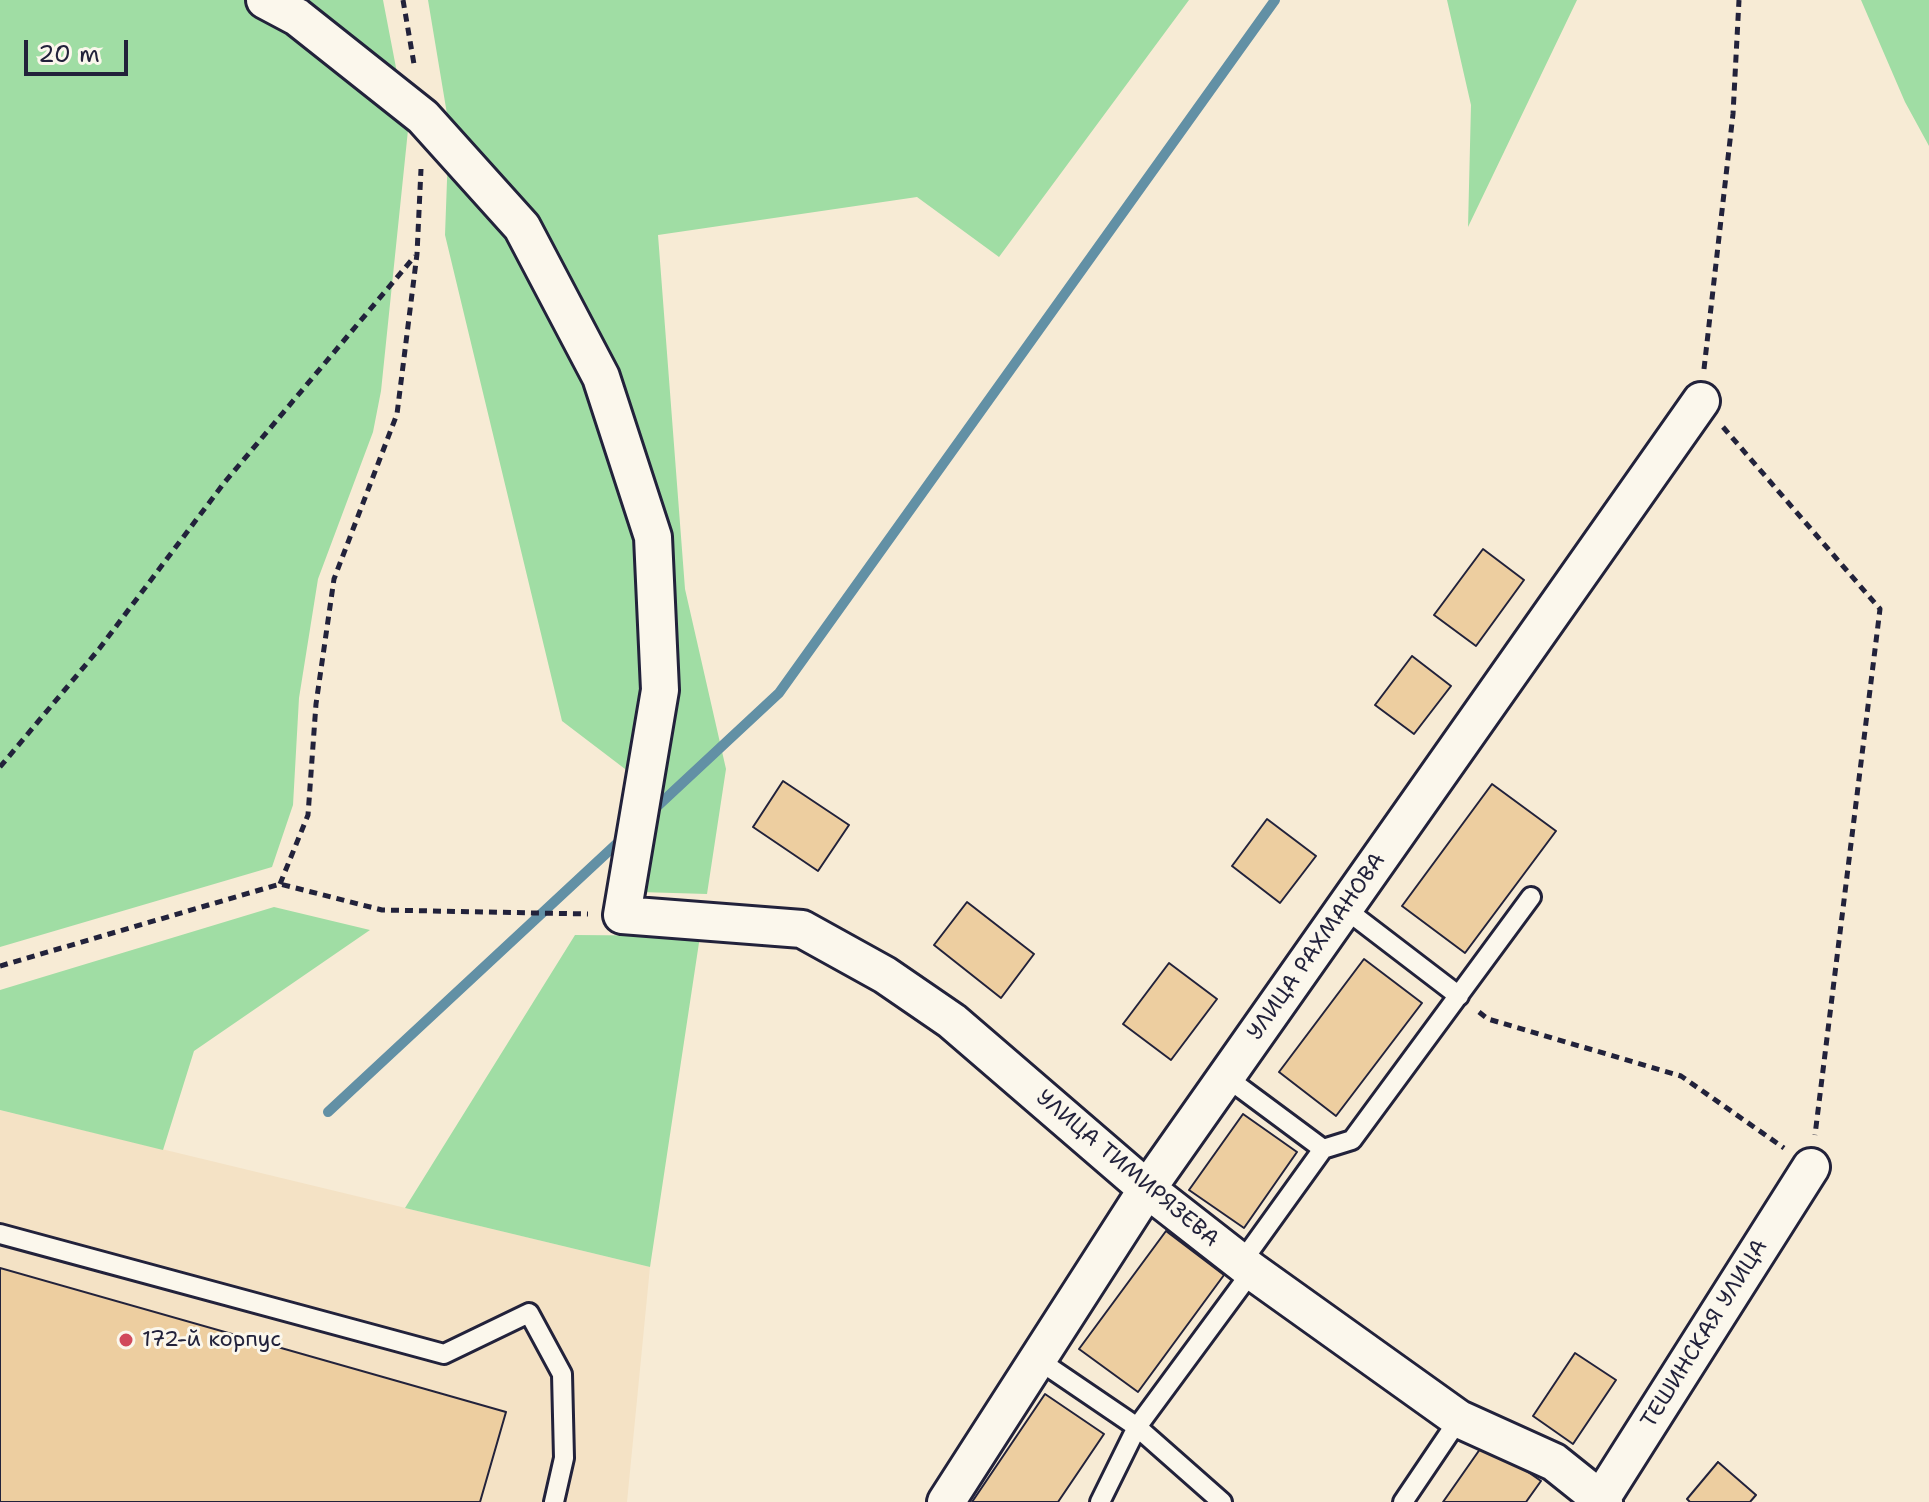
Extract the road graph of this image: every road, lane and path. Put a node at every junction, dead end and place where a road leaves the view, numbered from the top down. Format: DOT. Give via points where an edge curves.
graph roads {
  1 [pos="265,0"];
  2 [pos="403,0"];
  3 [pos="1739,0"];
  4 [pos="423,117"];
  5 [pos="417,254"];
  6 [pos="1701,401"];
  7 [pos="0,767"];
  8 [pos="280,884"];
  9 [pos="1531,897"];
  10 [pos="1344,908"];
  11 [pos="622,915"];
  12 [pos="0,966"];
  13 [pos="1459,996"];
  14 [pos="1226,1077"];
  15 [pos="1323,1149"];
  16 [pos="1811,1167"];
  17 [pos="1147,1189"];
  18 [pos="0,1234"];
  19 [pos="1246,1267"];
  20 [pos="1037,1359"];
  21 [pos="1459,1419"];
  22 [pos="1137,1427"];
  23 [pos="1601,1501"];
  24 [pos="554,1502"];
  25 [pos="946,1502"];
  26 [pos="1100,1502"];
  27 [pos="1222,1502"];
  28 [pos="1403,1502"];
  1 -- 4 [label="street" via="297,17"];
  2 -- 4 [label="path"];
  3 -- 6 [label="path" via="1733,114"];
  4 -- 5 [label="path"];
  4 -- 11 [label="street" via="522,227 601,377 653,537 660,690"];
  5 -- 7 [label="path" via="224,483 99,649"];
  5 -- 8 [label="path" via="397,414 334,579 316,704 308,815"];
  6 -- 10 [label="street, УЛИЦА РАХМАНОВА"];
  6 -- 16 [label="path" via="1880,609"];
  8 -- 11 [label="path" via="382,910"];
  8 -- 12 [label="path"];
  9 -- 13 [label="lane"];
  10 -- 13 [label="lane"];
  10 -- 14 [label="street, УЛИЦА РАХМАНОВА"];
  11 -- 17 [label="street, УЛИЦА ТИМИРЯЗЕВА" via="802,929 885,975 952,1021"];
  13 -- 15 [label="lane" via="1352,1140"];
  13 -- 16 [label="path" via="1488,1019 1681,1076"];
  14 -- 15 [label="lane"];
  14 -- 17 [label="street, УЛИЦА РАХМАНОВА"];
  15 -- 19 [label="lane"];
  16 -- 23 [label="street, ТЕШИНСКАЯ УЛИЦА"];
  17 -- 19 [label="street, УЛИЦА ТИМИРЯЗЕВА"];
  17 -- 20 [label="street, УЛИЦА РАХМАНОВА"];
  18 -- 24 [label="lane" via="444,1354 529,1313 562,1374 564,1458"];
  19 -- 21 [label="street, УЛИЦА ТИМИРЯЗЕВА"];
  19 -- 22 [label="lane"];
  20 -- 22 [label="lane"];
  20 -- 25 [label="street, УЛИЦА РАХМАНОВА"];
  21 -- 23 [label="street, УЛИЦА ТИМИРЯЗЕВА" via="1554,1462"];
  21 -- 28 [label="lane"];
  22 -- 26 [label="lane"];
  22 -- 27 [label="lane"];
}
